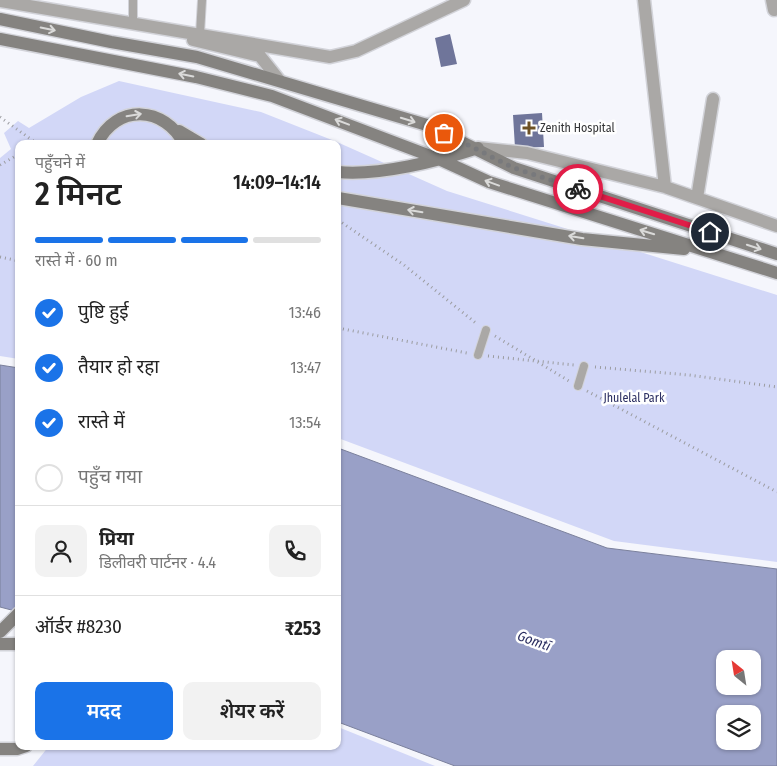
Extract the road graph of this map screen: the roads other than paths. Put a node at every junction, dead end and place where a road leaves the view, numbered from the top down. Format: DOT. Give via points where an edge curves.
graph roads {
  1 [pos="133,0"];
  2 [pos="202,0"];
  3 [pos="464,0"];
  4 [pos="644,0"];
  5 [pos="0,1"];
  6 [pos="0,18"];
  7 [pos="135,24"];
  8 [pos="200,34"];
  9 [pos="0,39"];
  10 [pos="278,80"];
  11 [pos="713,99"];
  12 [pos="173,126"];
  13 [pos="100,140"];
  14 [pos="182,140"];
  15 [pos="195,140"];
  16 [pos="478,148"];
  17 [pos="441,160"];
  18 [pos="341,172"];
  19 [pos="665,187"];
  20 [pos="341,198"];
  21 [pos="697,198"];
  22 [pos="777,226"];
  23 [pos="711,252"];
  24 [pos="777,254"];
  25 [pos="777,272"];
  26 [pos="486,330"];
  27 [pos="478,354"];
  28 [pos="584,366"];
  29 [pos="578,386"];
  30 [pos="15,617"];
  31 [pos="0,632"];
  32 [pos="0,644"];
  33 [pos="15,644"];
  34 [pos="0,749"];
  35 [pos="15,749"];
  1 -- 7 [label="lane"];
  2 -- 8 [label="lane"];
  3 -- 8 [label="street" via="356,51 330,57"];
  4 -- 19 [label="street"];
  5 -- 7 [label="street"];
  6 -- 10 [label="street, one-way" via="111,42 198,56"];
  7 -- 8 [label="street"];
  7 -- 10 [label="street" via="260,56"];
  17 -- 9 [label="street, one-way" via="272,96 196,77"];
  10 -- 16 [label="street, one-way" via="427,125"];
  11 -- 21 [label="street"];
  13 -- 12 [label="street, one-way" via="107,128 134,114 155,116"];
  12 -- 14 [label="street"];
  12 -- 15 [label="street"];
  16 -- 17 [label="street"];
  16 -- 19 [label="street" via="527,153"];
  16 -- 24 [label="street, one-way" via="514,168"];
  17 -- 18 [label="street" via="370,171"];
  23 -- 17 [label="street, one-way" via="489,182"];
  19 -- 21 [label="street"];
  23 -- 20 [label="street, one-way" via="582,238"];
  21 -- 22 [label="street"];
  23 -- 25 [label="street"];
  26 -- 27 [label="lane"];
  28 -- 29 [label="lane"];
  30 -- 31 [label="street"];
  32 -- 33 [label="street"];
  34 -- 35 [label="street"];
}
